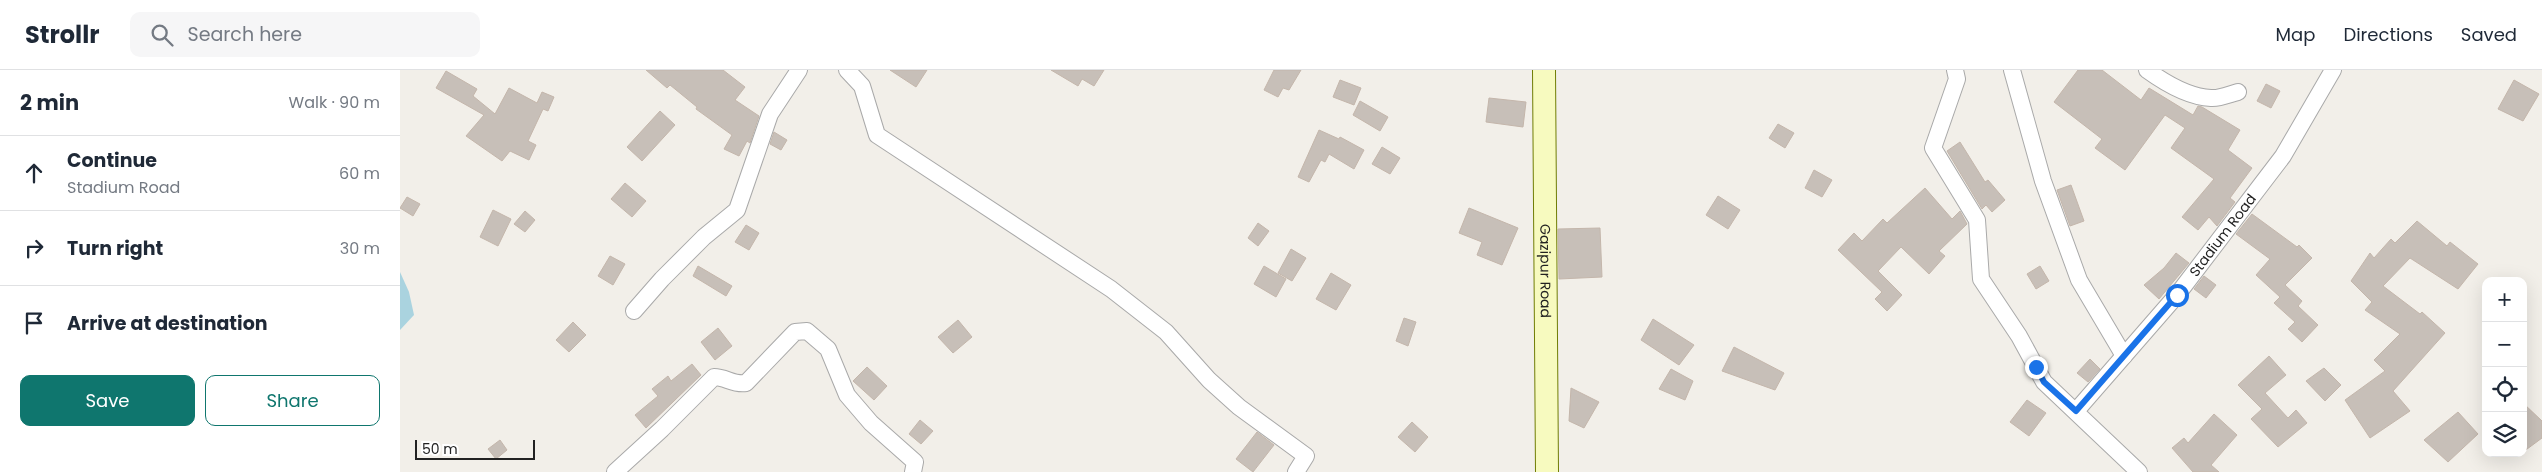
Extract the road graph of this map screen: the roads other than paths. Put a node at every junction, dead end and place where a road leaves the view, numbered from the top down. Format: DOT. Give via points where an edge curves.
graph roads {
  1 [pos="799,70"];
  2 [pos="847,70"];
  3 [pos="1544,70"];
  4 [pos="1955,70"];
  5 [pos="2012,70"];
  6 [pos="2148,70"];
  7 [pos="2333,70"];
  8 [pos="2238,92"];
  9 [pos="634,311"];
  10 [pos="2124,356"];
  11 [pos="2076,411"];
  12 [pos="615,472"];
  13 [pos="913,472"];
  14 [pos="1296,472"];
  15 [pos="1547,472"];
  16 [pos="2140,472"];
  1 -- 9 [label="street" via="770,114 737,210 697,244"];
  2 -- 14 [label="street" via="862,86 877,135 1111,289 1166,332 1209,380 1239,407 1306,456"];
  3 -- 15 [label="street, Gazipur Road"];
  4 -- 11 [label="street" via="1957,79 1933,148 1977,220 1981,279 2019,336 2044,382"];
  5 -- 10 [label="street" via="2043,180 2079,280"];
  6 -- 8 [label="street" via="2192,95 2212,99"];
  7 -- 10 [label="street, Stadium Road" via="2283,156 2177,295"];
  10 -- 11 [label="street, Stadium Road"];
  11 -- 16 [label="street"];
  12 -- 13 [label="street" via="714,376 730,383 746,383 796,332 807,331 828,349 847,396 871,423 915,462"];
}
